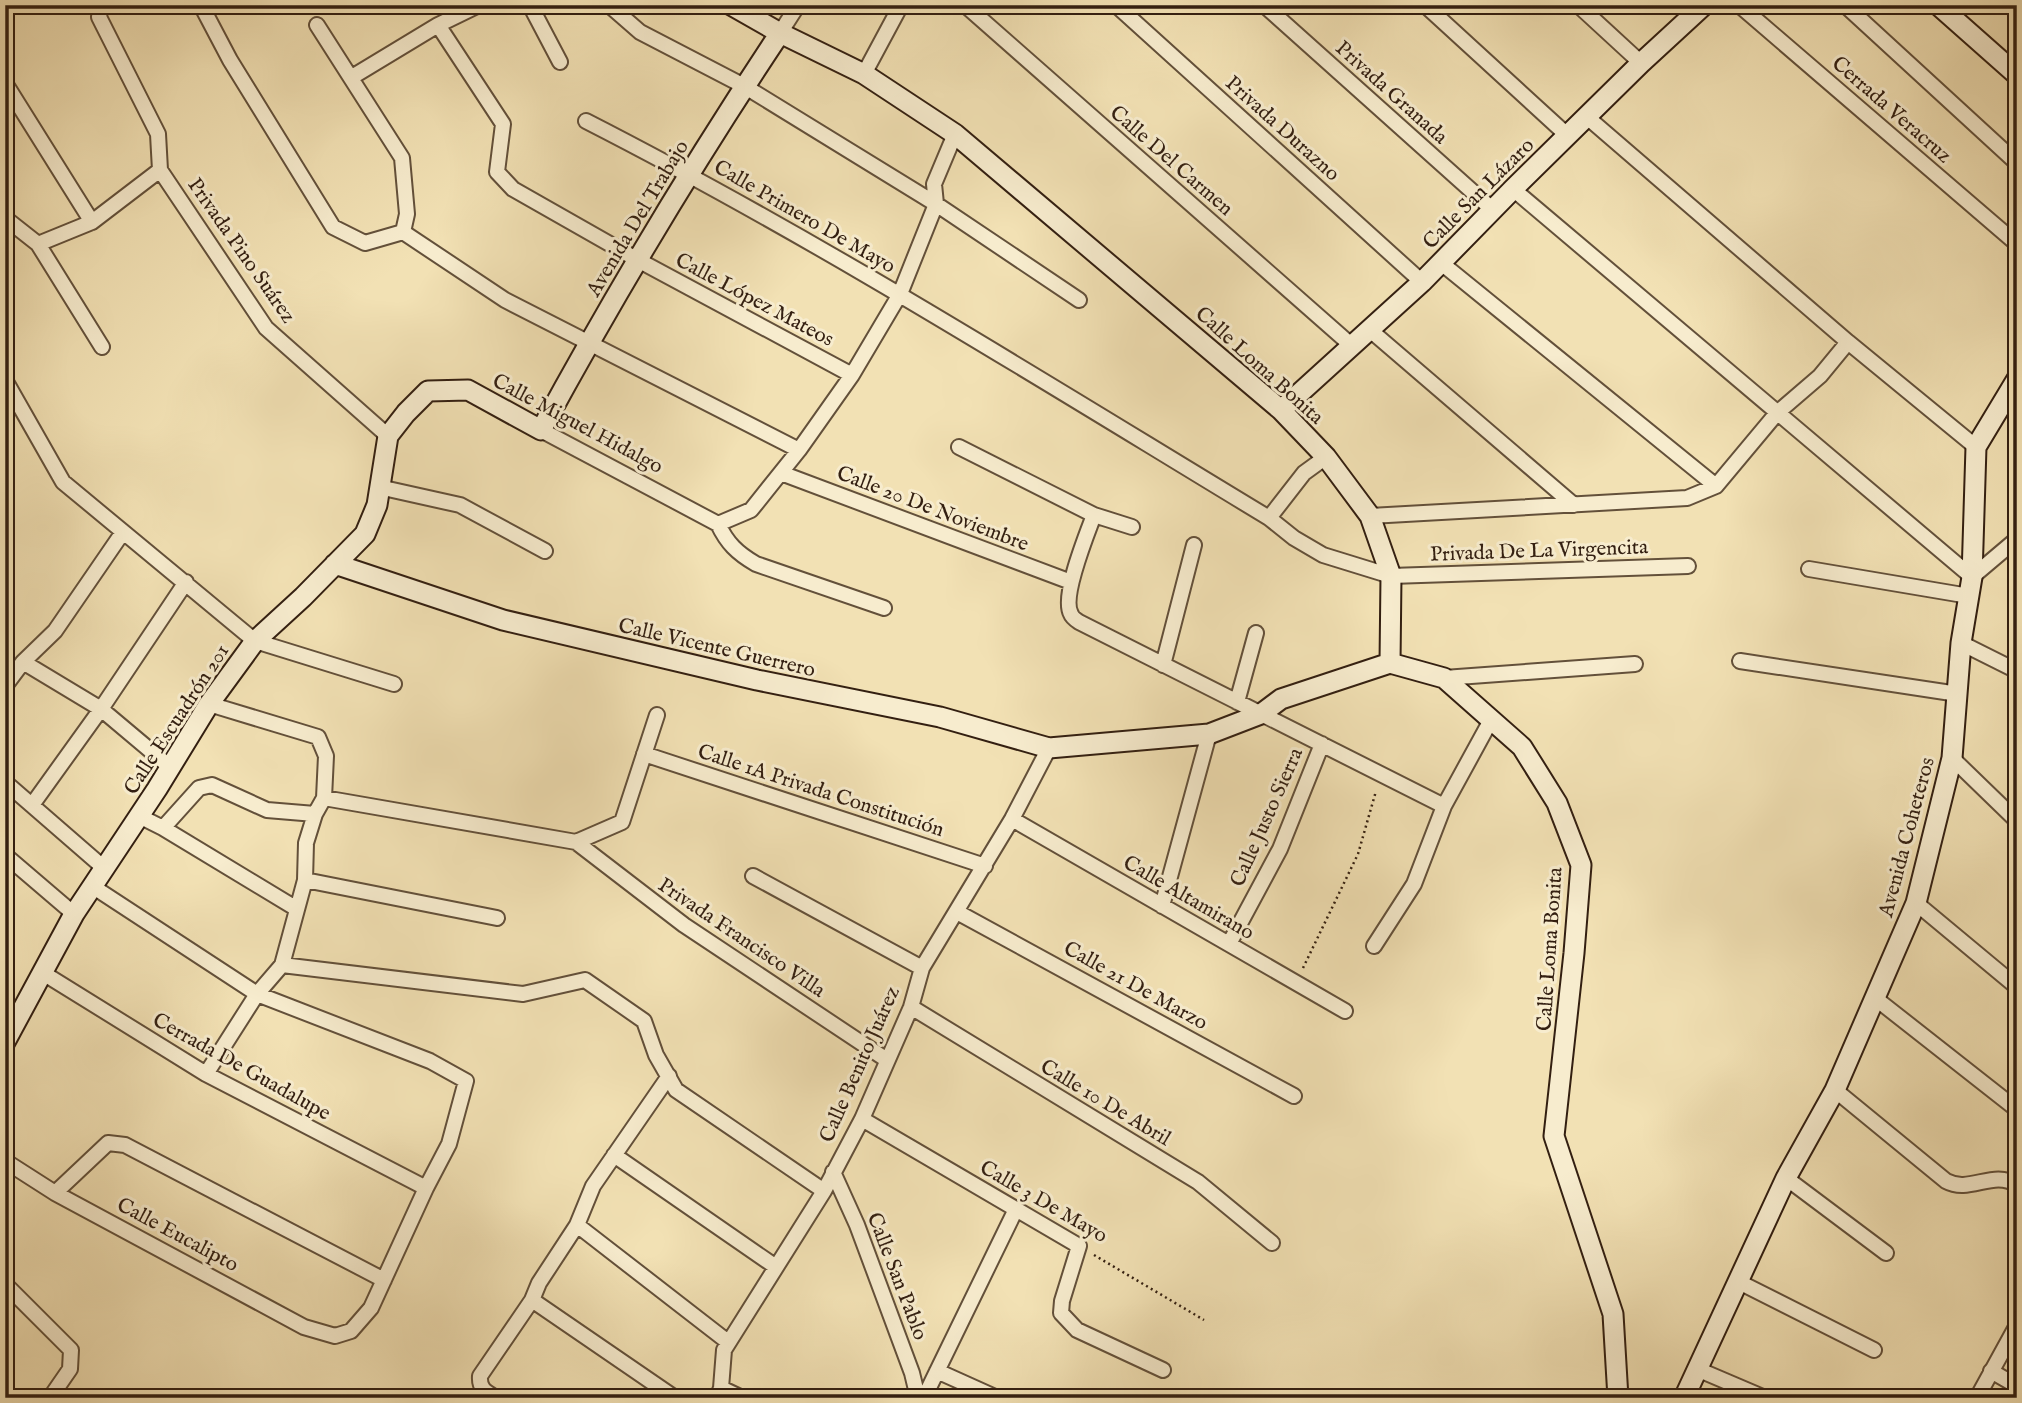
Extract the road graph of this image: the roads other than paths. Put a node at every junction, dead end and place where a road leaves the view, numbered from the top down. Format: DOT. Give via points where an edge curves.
graph roads {
  1 [pos="102,5"];
  2 [pos="201,5"];
  3 [pos="479,5"];
  4 [pos="530,5"];
  5 [pos="609,5"];
  6 [pos="731,5"];
  7 [pos="798,5"];
  8 [pos="901,5"];
  9 [pos="965,5"];
  10 [pos="1116,5"];
  11 [pos="1264,5"];
  12 [pos="1425,5"];
  13 [pos="1578,5"];
  14 [pos="1704,5"];
  15 [pos="1739,5"];
  16 [pos="1845,5"];
  17 [pos="1938,5"];
  18 [pos="438,25"];
  19 [pos="317,26"];
  20 [pos="780,33"];
  21 [pos="560,62"];
  22 [pos="1641,63"];
  23 [pos="864,74"];
  24 [pos="2017,75"];
  25 [pos="352,78"];
  26 [pos="5,83"];
  27 [pos="744,86"];
  28 [pos="1587,117"];
  29 [pos="586,121"];
  30 [pos="956,134"];
  31 [pos="1568,136"];
  32 [pos="2017,163"];
  33 [pos="160,170"];
  34 [pos="689,173"];
  35 [pos="1513,189"];
  36 [pos="936,204"];
  37 [pos="1493,211"];
  38 [pos="5,218"];
  39 [pos="92,222"];
  40 [pos="403,232"];
  41 [pos="38,244"];
  42 [pos="2017,244"];
  43 [pos="638,260"];
  44 [pos="1440,262"];
  45 [pos="1422,282"];
  46 [pos="900,295"];
  47 [pos="1079,299"];
  48 [pos="1370,330"];
  49 [pos="1847,342"];
  50 [pos="589,343"];
  51 [pos="1351,345"];
  52 [pos="102,347"];
  53 [pos="852,375"];
  54 [pos="2017,379"];
  55 [pos="5,380"];
  56 [pos="1281,410"];
  57 [pos="1777,413"];
  58 [pos="541,430"];
  59 [pos="388,436"];
  60 [pos="959,447"];
  61 [pos="1976,447"];
  62 [pos="799,450"];
  63 [pos="1326,457"];
  64 [pos="780,473"];
  65 [pos="1716,486"];
  66 [pos="379,487"];
  67 [pos="1574,505"];
  68 [pos="1094,515"];
  69 [pos="1370,516"];
  70 [pos="1269,518"];
  71 [pos="718,524"];
  72 [pos="1132,527"];
  73 [pos="123,531"];
  74 [pos="2017,539"];
  75 [pos="1194,545"];
  76 [pos="545,551"];
  77 [pos="335,565"];
  78 [pos="1688,566"];
  79 [pos="1809,569"];
  80 [pos="1391,576"];
  81 [pos="186,582"];
  82 [pos="1071,582"];
  83 [pos="1970,586"];
  84 [pos="884,608"];
  85 [pos="1256,633"];
  86 [pos="255,641"];
  87 [pos="1961,643"];
  88 [pos="1740,661"];
  89 [pos="23,662"];
  90 [pos="1390,663"];
  91 [pos="1635,664"];
  92 [pos="1163,665"];
  93 [pos="2017,671"];
  94 [pos="1444,678"];
  95 [pos="394,684"];
  96 [pos="5,686"];
  97 [pos="1958,694"];
  98 [pos="1237,702"];
  99 [pos="209,704"];
  100 [pos="102,709"];
  101 [pos="1261,714"];
  102 [pos="657,715"];
  103 [pos="1491,720"];
  104 [pos="1209,734"];
  105 [pos="1322,744"];
  106 [pos="1049,748"];
  107 [pos="644,754"];
  108 [pos="1952,758"];
  109 [pos="170,767"];
  110 [pos="5,782"];
  111 [pos="324,798"];
  112 [pos="32,804"];
  113 [pos="1444,806"];
  114 [pos="315,814"];
  115 [pos="139,817"];
  116 [pos="1012,819"];
  117 [pos="2017,821"];
  118 [pos="163,828"];
  119 [pos="576,842"];
  120 [pos="5,855"];
  121 [pos="985,866"];
  122 [pos="104,867"];
  123 [pos="754,876"];
  124 [pos="305,880"];
  125 [pos="92,886"];
  126 [pos="1916,903"];
  127 [pos="1163,906"];
  128 [pos="297,909"];
  129 [pos="957,912"];
  130 [pos="74,914"];
  131 [pos="497,918"];
  132 [pos="1229,944"];
  133 [pos="1374,946"];
  134 [pos="282,965"];
  135 [pos="922,968"];
  136 [pos="43,974"];
  137 [pos="2017,987"];
  138 [pos="257,994"];
  139 [pos="1875,998"];
  140 [pos="911,1007"];
  141 [pos="1345,1011"];
  142 [pos="5,1042"];
  143 [pos="887,1060"];
  144 [pos="205,1074"];
  145 [pos="669,1076"];
  146 [pos="1835,1090"];
  147 [pos="1294,1096"];
  148 [pos="2015,1108"];
  149 [pos="862,1119"];
  150 [pos="614,1155"];
  151 [pos="5,1161"];
  152 [pos="833,1172"];
  153 [pos="1786,1178"];
  154 [pos="2014,1183"];
  155 [pos="426,1188"];
  156 [pos="824,1191"];
  157 [pos="55,1193"];
  158 [pos="1016,1209"];
  159 [pos="577,1225"];
  160 [pos="1272,1244"];
  161 [pos="1886,1253"];
  162 [pos="776,1267"];
  163 [pos="384,1280"];
  164 [pos="1737,1281"];
  165 [pos="5,1284"];
  166 [pos="532,1300"];
  167 [pos="2017,1325"];
  168 [pos="729,1342"];
  169 [pos="1874,1350"];
  170 [pos="1697,1369"];
  171 [pos="1163,1370"];
  172 [pos="937,1371"];
  173 [pos="1991,1371"];
  174 [pos="2017,1385"];
  175 [pos="719,1393"];
  176 [pos="50,1398"];
  177 [pos="496,1398"];
  178 [pos="675,1398"];
  179 [pos="742,1398"];
  180 [pos="918,1398"];
  181 [pos="923,1398"];
  182 [pos="997,1398"];
  183 [pos="1618,1398"];
  184 [pos="1684,1398"];
  185 [pos="1765,1398"];
  186 [pos="1977,1398"];
  1 -- 33 [label="street" via="99,17 158,134"];
  2 -- 40 [label="street" via="333,227 365,243"];
  3 -- 18 [label="street"];
  4 -- 21 [label="street"];
  5 -- 27 [label="street" via="640,32"];
  6 -- 20 [label="street, Calle Loma Bonita"];
  7 -- 20 [label="street"];
  8 -- 23 [label="street"];
  9 -- 51 [label="street, Calle Del Carmen"];
  10 -- 45 [label="street, Privada Durazno"];
  11 -- 37 [label="street, Privada Granada"];
  12 -- 31 [label="street"];
  13 -- 22 [label="street"];
  14 -- 22 [label="street, Calle San Lázaro"];
  15 -- 42 [label="street, Cerrada Veracruz"];
  16 -- 32 [label="street"];
  17 -- 24 [label="street"];
  18 -- 25 [label="street"];
  18 -- 43 [label="street, Calle López Mateos" via="503,124 497,172 513,189"];
  19 -- 25 [label="street"];
  20 -- 23 [label="street, Calle Loma Bonita"];
  20 -- 27 [label="street, Avenida Del Trabajo"];
  22 -- 28 [label="street, Calle San Lázaro"];
  23 -- 30 [label="street, Calle Loma Bonita"];
  25 -- 40 [label="street" via="402,158 407,214"];
  26 -- 39 [label="street"];
  27 -- 34 [label="street, Avenida Del Trabajo"];
  27 -- 36 [label="street"];
  28 -- 31 [label="street, Calle San Lázaro"];
  28 -- 49 [label="street"];
  29 -- 34 [label="street"];
  30 -- 36 [label="street" via="934,184"];
  30 -- 56 [label="street, Calle Loma Bonita"];
  31 -- 35 [label="street, Calle San Lázaro"];
  33 -- 39 [label="street"];
  33 -- 59 [label="street, Privada Pino Suárez" via="266,328"];
  34 -- 43 [label="street, Avenida Del Trabajo"];
  34 -- 46 [label="street, Calle Primero De Mayo"];
  35 -- 37 [label="street, Calle San Lázaro"];
  35 -- 57 [label="street"];
  36 -- 46 [label="street"];
  36 -- 47 [label="street"];
  37 -- 44 [label="street, Calle San Lázaro"];
  38 -- 41 [label="street"];
  39 -- 41 [label="street"];
  40 -- 50 [label="street" via="505,300"];
  41 -- 52 [label="street"];
  43 -- 50 [label="street, Avenida Del Trabajo"];
  43 -- 53 [label="street, Calle López Mateos"];
  44 -- 45 [label="street, Calle San Lázaro"];
  44 -- 65 [label="street"];
  45 -- 48 [label="street, Calle San Lázaro"];
  46 -- 53 [label="street"];
  46 -- 70 [label="street, Calle Primero De Mayo"];
  48 -- 51 [label="street, Calle San Lázaro"];
  48 -- 67 [label="street"];
  49 -- 57 [label="street" via="1820,376"];
  49 -- 61 [label="street"];
  50 -- 58 [label="street, Avenida Del Trabajo"];
  50 -- 62 [label="street"];
  51 -- 56 [label="street, Calle San Lázaro"];
  53 -- 62 [label="street"];
  54 -- 61 [label="street, Avenida Coheteros"];
  55 -- 73 [label="street" via="62,482"];
  56 -- 63 [label="street, Calle Loma Bonita"];
  57 -- 65 [label="street"];
  57 -- 83 [label="street"];
  58 -- 59 [label="street, Calle Miguel Hidalgo" via="468,390 428,391"];
  58 -- 71 [label="street, Calle Miguel Hidalgo"];
  59 -- 66 [label="street, Calle Escuadrón 201"];
  60 -- 68 [label="street"];
  61 -- 83 [label="street, Avenida Coheteros"];
  62 -- 64 [label="street"];
  63 -- 69 [label="street, Calle Loma Bonita"];
  63 -- 70 [label="street" via="1304,473"];
  64 -- 71 [label="street" via="751,510"];
  64 -- 82 [label="street, Calle 20 De Noviembre"];
  65 -- 67 [label="street" via="1688,498"];
  66 -- 76 [label="street" via="460,505"];
  66 -- 77 [label="street, Calle Escuadrón 201" via="365,534"];
  67 -- 69 [label="street"];
  68 -- 72 [label="street"];
  68 -- 82 [label="street"];
  69 -- 80 [label="street, Calle Loma Bonita"];
  70 -- 80 [label="street, Privada De La Virgencita" via="1323,555"];
  71 -- 84 [label="street" via="737,553 755,564"];
  73 -- 81 [label="street"];
  73 -- 89 [label="street" via="55,631"];
  74 -- 83 [label="street"];
  75 -- 92 [label="street"];
  77 -- 86 [label="street, Calle Escuadrón 201"];
  77 -- 106 [label="street, Calle Vicente Guerrero" via="503,620 757,680 940,717"];
  78 -- 80 [label="street, Privada De La Virgencita"];
  79 -- 83 [label="street"];
  80 -- 90 [label="street, Calle Loma Bonita"];
  81 -- 86 [label="street"];
  81 -- 100 [label="street"];
  82 -- 92 [label="street" via="1071,616"];
  83 -- 87 [label="street, Avenida Coheteros"];
  85 -- 98 [label="street"];
  86 -- 95 [label="street"];
  86 -- 99 [label="street, Calle Escuadrón 201"];
  87 -- 93 [label="street"];
  87 -- 97 [label="street, Avenida Coheteros"];
  88 -- 97 [label="street"];
  89 -- 96 [label="street"];
  89 -- 100 [label="street"];
  90 -- 94 [label="street, Calle Loma Bonita"];
  90 -- 101 [label="street, Calle Vicente Guerrero" via="1281,699"];
  91 -- 94 [label="street"];
  92 -- 98 [label="street"];
  94 -- 103 [label="street, Calle Loma Bonita"];
  97 -- 108 [label="street, Avenida Coheteros"];
  98 -- 101 [label="street"];
  99 -- 109 [label="street, Calle Escuadrón 201"];
  99 -- 111 [label="street" via="318,737 326,756"];
  100 -- 109 [label="street"];
  100 -- 112 [label="street"];
  101 -- 104 [label="street, Calle Vicente Guerrero"];
  101 -- 105 [label="street"];
  102 -- 107 [label="street"];
  103 -- 113 [label="street"];
  103 -- 183 [label="street, Calle Loma Bonita" via="1522,747 1557,803 1581,865 1554,1136 1614,1314"];
  104 -- 106 [label="street, Calle Vicente Guerrero"];
  104 -- 127 [label="street"];
  105 -- 113 [label="street"];
  105 -- 132 [label="street, Calle Justo Sierra" via="1280,849"];
  106 -- 116 [label="street, Calle Benito Juárez"];
  107 -- 119 [label="street" via="622,822"];
  107 -- 121 [label="street, Calle 1A Privada Constitución"];
  108 -- 117 [label="street"];
  108 -- 126 [label="street, Avenida Coheteros"];
  109 -- 115 [label="street, Calle Escuadrón 201"];
  110 -- 112 [label="street"];
  111 -- 114 [label="street"];
  111 -- 119 [label="street"];
  112 -- 122 [label="street"];
  113 -- 133 [label="street" via="1414,884"];
  114 -- 118 [label="street" via="267,810 212,786 199,788"];
  114 -- 124 [label="street" via="306,843"];
  115 -- 118 [label="street"];
  115 -- 122 [label="street, Calle Escuadrón 201"];
  116 -- 121 [label="street, Calle Benito Juárez"];
  116 -- 127 [label="street, Calle Altamirano"];
  118 -- 128 [label="street"];
  119 -- 143 [label="street, Privada Francisco Villa" via="684,925"];
  120 -- 130 [label="street"];
  121 -- 129 [label="street, Calle Benito Juárez"];
  122 -- 125 [label="street, Calle Escuadrón 201"];
  123 -- 135 [label="street"];
  124 -- 128 [label="street"];
  124 -- 131 [label="street"];
  125 -- 130 [label="street, Calle Escuadrón 201"];
  125 -- 138 [label="street"];
  126 -- 137 [label="street"];
  126 -- 139 [label="street, Avenida Coheteros"];
  127 -- 132 [label="street, Calle Altamirano"];
  128 -- 134 [label="street"];
  129 -- 135 [label="street, Calle Benito Juárez"];
  129 -- 147 [label="street, Calle 21 De Marzo"];
  130 -- 136 [label="street, Calle Escuadrón 201"];
  132 -- 141 [label="street, Calle Altamirano"];
  134 -- 138 [label="street"];
  134 -- 145 [label="street" via="523,994 585,979 644,1021"];
  135 -- 140 [label="street, Calle Benito Juárez"];
  136 -- 142 [label="street, Calle Escuadrón 201"];
  136 -- 144 [label="street, Cerrada De Guadalupe"];
  138 -- 144 [label="street"];
  138 -- 155 [label="street" via="430,1061 466,1081 449,1144"];
  139 -- 146 [label="street, Avenida Coheteros"];
  139 -- 148 [label="street"];
  140 -- 143 [label="street, Calle Benito Juárez"];
  140 -- 160 [label="street, Calle 10 De Abril" via="1198,1182"];
  143 -- 149 [label="street, Calle Benito Juárez"];
  144 -- 155 [label="street, Cerrada De Guadalupe"];
  145 -- 150 [label="street"];
  145 -- 156 [label="street" via="676,1090"];
  146 -- 153 [label="street, Avenida Coheteros"];
  146 -- 154 [label="street" via="1955,1186 1998,1178"];
  149 -- 152 [label="street, Calle Benito Juárez"];
  149 -- 158 [label="street, Calle 3 De Mayo"];
  150 -- 159 [label="street" via="593,1186"];
  150 -- 162 [label="street"];
  151 -- 157 [label="street, Calle Eucalipto"];
  152 -- 156 [label="street, Calle Benito Juárez"];
  152 -- 180 [label="street, Calle San Pablo" via="857,1225"];
  153 -- 161 [label="street"];
  153 -- 164 [label="street, Avenida Coheteros"];
  155 -- 163 [label="street"];
  156 -- 162 [label="street, Calle Benito Juárez"];
  157 -- 163 [label="street" via="108,1143 125,1145"];
  157 -- 163 [label="street, Calle Eucalipto" via="304,1327 335,1336 351,1331 371,1308"];
  158 -- 171 [label="street, Calle 3 De Mayo" via="1079,1246 1060,1312 1077,1330"];
  158 -- 172 [label="street"];
  159 -- 166 [label="street"];
  159 -- 168 [label="street"];
  162 -- 168 [label="street, Calle Benito Juárez"];
  164 -- 169 [label="street"];
  164 -- 170 [label="street, Avenida Coheteros"];
  165 -- 176 [label="street" via="71,1350 70,1369"];
  166 -- 177 [label="street" via="480,1376 483,1390"];
  166 -- 178 [label="street"];
  167 -- 173 [label="street"];
  168 -- 175 [label="street, Calle Benito Juárez"];
  170 -- 184 [label="street, Avenida Coheteros"];
  170 -- 185 [label="street"];
  172 -- 181 [label="street"];
  172 -- 182 [label="street"];
  173 -- 174 [label="street"];
  173 -- 186 [label="street"];
  175 -- 179 [label="street"];
}
